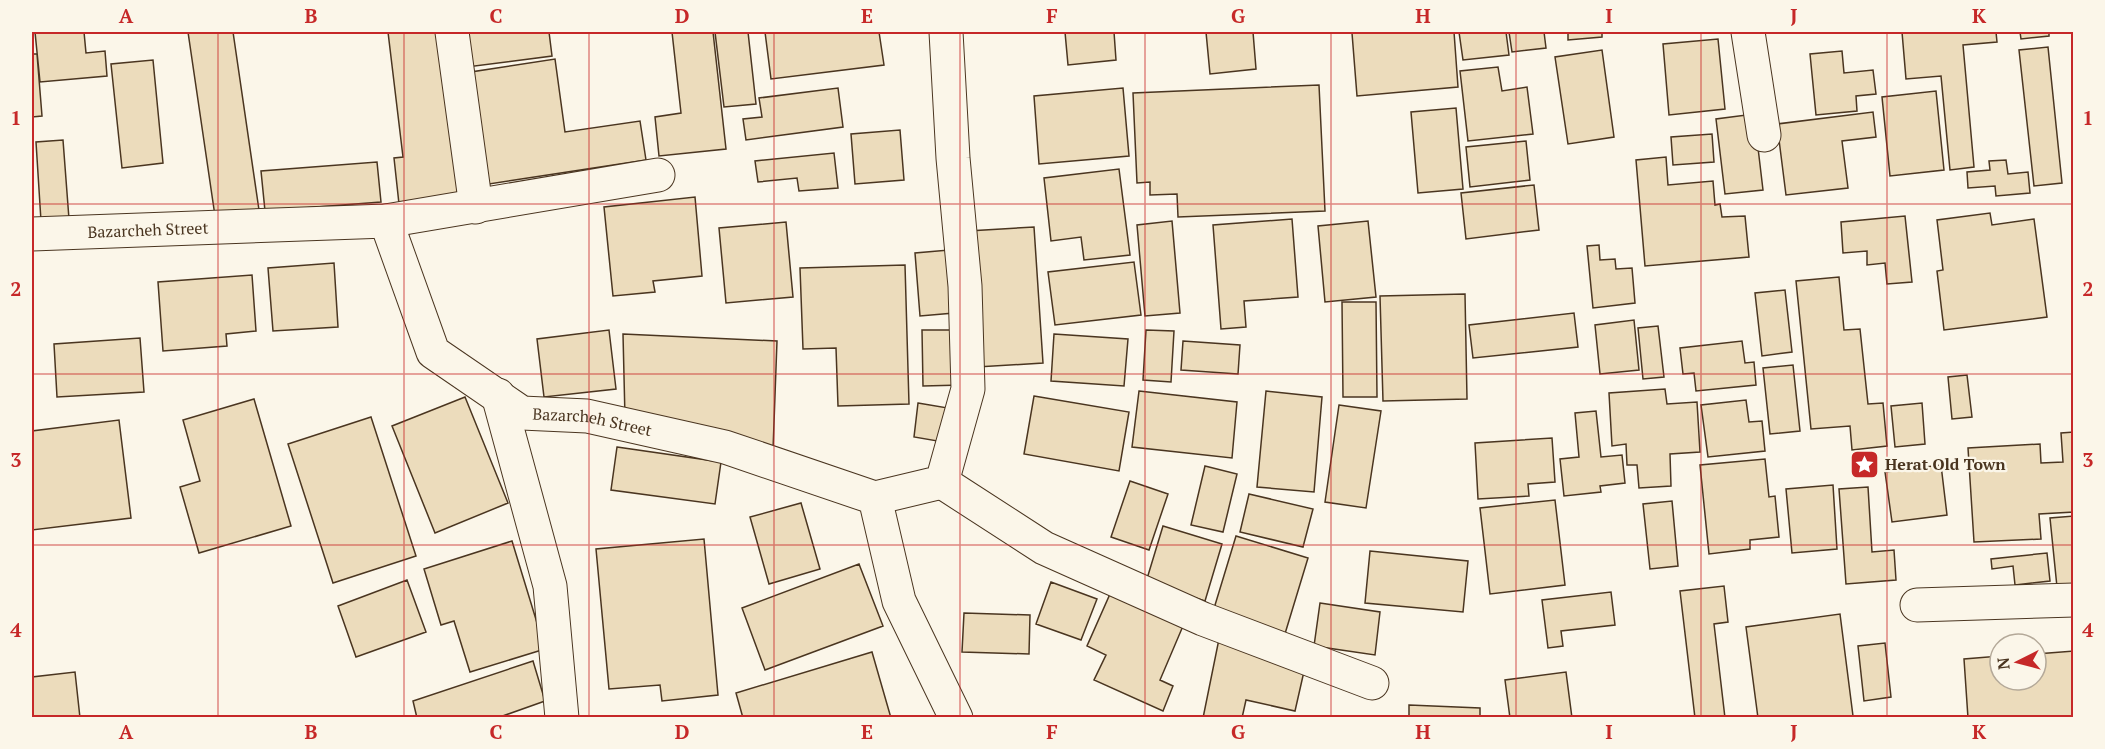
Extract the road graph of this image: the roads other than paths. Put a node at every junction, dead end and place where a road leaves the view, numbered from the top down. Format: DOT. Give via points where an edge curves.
graph roads {
  1 [pos="453,32"];
  2 [pos="946,32"];
  3 [pos="1748,32"];
  4 [pos="1764,135"];
  5 [pos="658,175"];
  6 [pos="476,207"];
  7 [pos="386,221"];
  8 [pos="32,234"];
  9 [pos="498,395"];
  10 [pos="942,482"];
  11 [pos="875,498"];
  12 [pos="2073,600"];
  13 [pos="1917,605"];
  14 [pos="1372,683"];
  15 [pos="562,717"];
  16 [pos="957,717"];
  1 -- 6 [label="street"];
  2 -- 10 [label="street" via="965,286 968,389"];
  3 -- 4 [label="street"];
  5 -- 6 [label="street"];
  6 -- 7 [label="street"];
  7 -- 8 [label="street, Bazarcheh Street"];
  7 -- 9 [label="street, Bazarcheh Street" via="433,352"];
  9 -- 11 [label="street, Bazarcheh Street" via="522,413 587,417 725,447"];
  9 -- 15 [label="street" via="550,586"];
  10 -- 11 [label="street"];
  10 -- 14 [label="street" via="1044,548 1203,619"];
  11 -- 16 [label="street" via="898,601"];
  12 -- 13 [label="street"];
}
